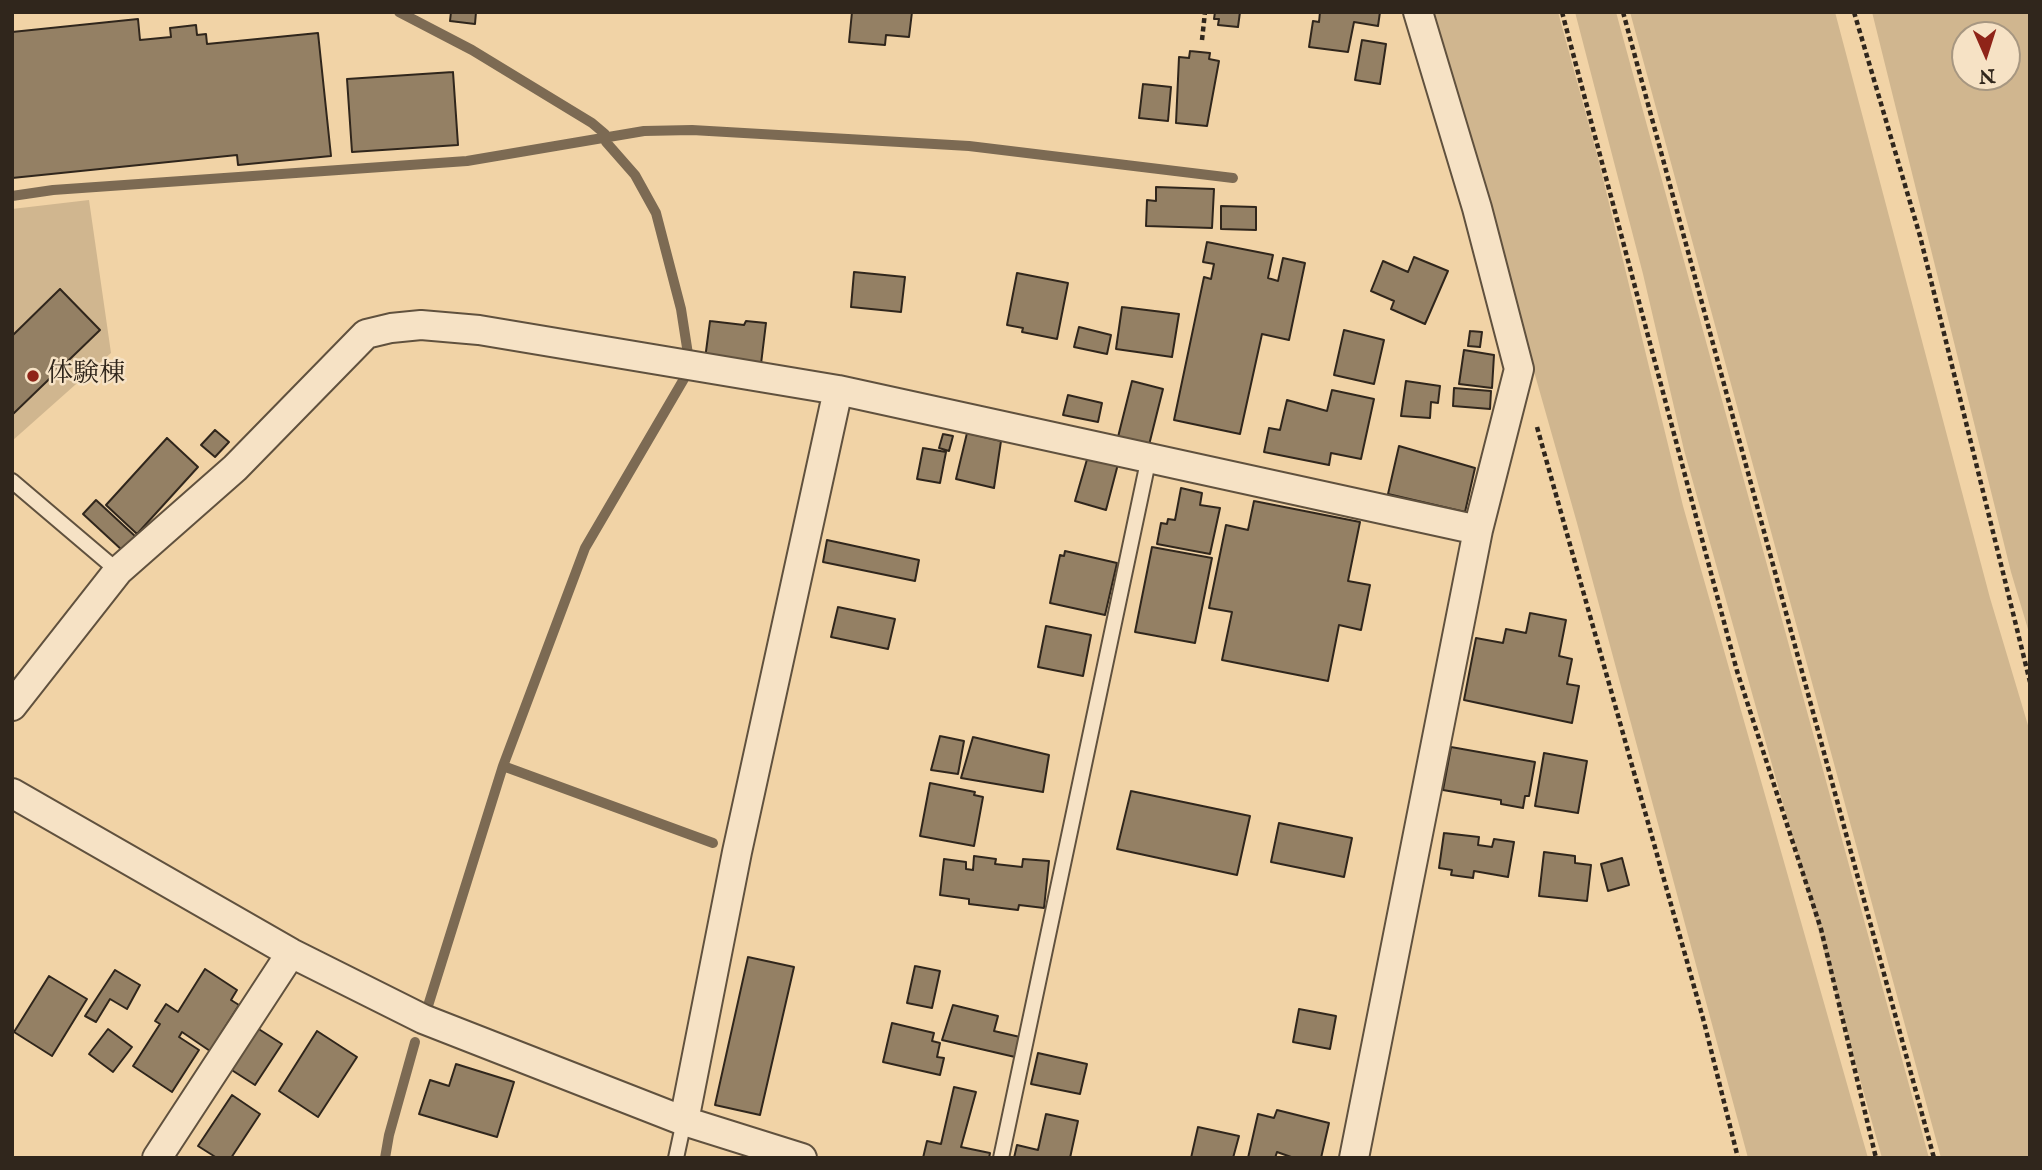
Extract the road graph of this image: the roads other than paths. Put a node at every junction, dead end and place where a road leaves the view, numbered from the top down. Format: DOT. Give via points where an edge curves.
graph roads {
  1 [pos="1418,12"];
  2 [pos="838,390"];
  3 [pos="1149,457"];
  4 [pos="12,481"];
  5 [pos="1478,530"];
  6 [pos="118,571"];
  7 [pos="12,706"];
  8 [pos="12,793"];
  9 [pos="291,953"];
  10 [pos="684,1121"];
  11 [pos="157,1158"];
  12 [pos="676,1158"];
  13 [pos="802,1158"];
  14 [pos="1001,1158"];
  15 [pos="1354,1158"];
  1 -- 5 [label="street" via="1519,369"];
  2 -- 3 [label="street"];
  2 -- 6 [label="street" via="479,330 421,325 366,334 235,468"];
  2 -- 10 [label="street"];
  3 -- 5 [label="street"];
  3 -- 14 [label="lane"];
  4 -- 6 [label="lane"];
  5 -- 15 [label="street"];
  6 -- 7 [label="street"];
  8 -- 9 [label="street"];
  9 -- 10 [label="street" via="423,1019"];
  9 -- 11 [label="street"];
  10 -- 12 [label="lane"];
  10 -- 13 [label="street"];
}
